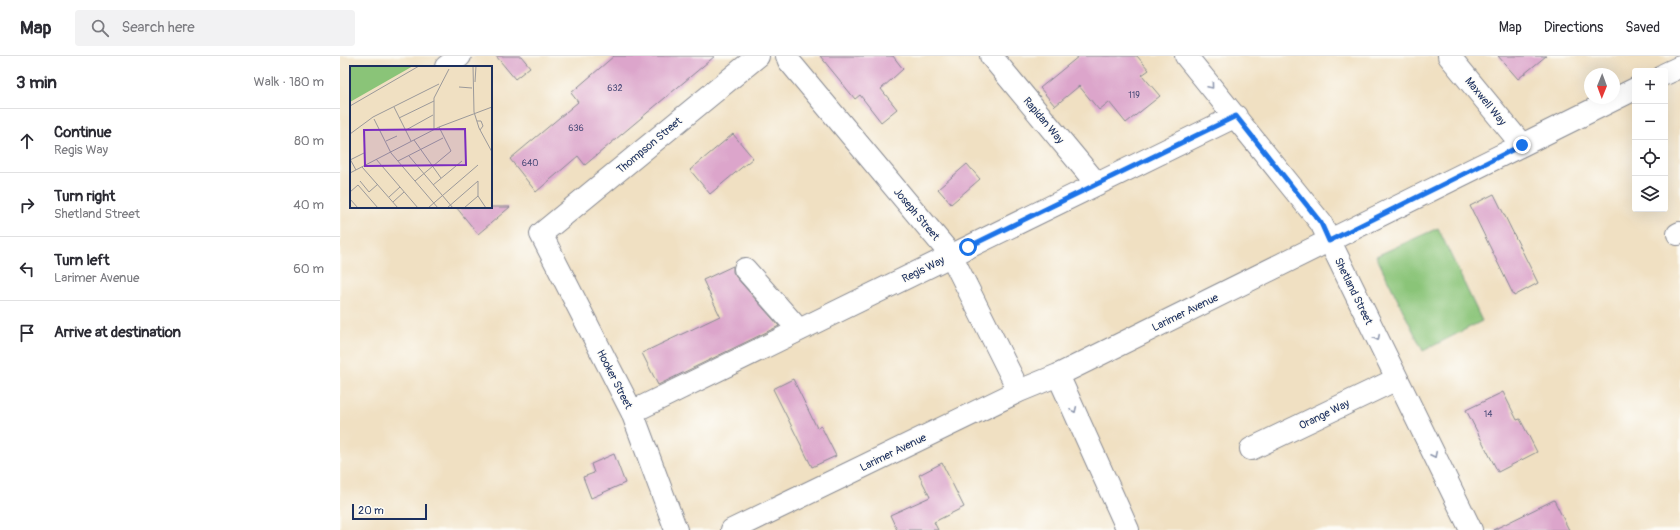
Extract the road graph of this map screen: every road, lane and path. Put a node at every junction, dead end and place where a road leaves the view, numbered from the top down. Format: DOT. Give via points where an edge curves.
graph roads {
  1 [pos="460,56"];
  2 [pos="758,56"];
  3 [pos="787,56"];
  4 [pos="991,56"];
  5 [pos="1186,56"];
  6 [pos="1449,56"];
  7 [pos="447,66"];
  8 [pos="1680,67"];
  9 [pos="1668,73"];
  10 [pos="1632,90"];
  11 [pos="1236,116"];
  12 [pos="1522,145"];
  13 [pos="1097,184"];
  14 [pos="541,234"];
  15 [pos="1329,241"];
  16 [pos="951,255"];
  17 [pos="745,269"];
  18 [pos="799,330"];
  19 [pos="1058,375"];
  20 [pos="1397,379"];
  21 [pos="1019,391"];
  22 [pos="632,412"];
  23 [pos="1251,449"];
  24 [pos="759,524"];
  25 [pos="676,530"];
  26 [pos="732,530"];
  27 [pos="1128,530"];
  28 [pos="1471,530"];
  1 -- 7 [label="street"];
  2 -- 14 [label="street, Thompson Street"];
  3 -- 16 [label="street, Joseph Street"];
  4 -- 13 [label="street, Rapidan Way"];
  5 -- 11 [label="street, Shetland Street, one-way"];
  6 -- 12 [label="street, Maxwell Way"];
  8 -- 9 [label="street"];
  10 -- 12 [label="street, Larimer Avenue"];
  11 -- 13 [label="street, Regis Way"];
  11 -- 15 [label="street, Shetland Street" via="1321,223"];
  12 -- 15 [label="street, Larimer Avenue"];
  13 -- 16 [label="street, Regis Way"];
  14 -- 22 [label="street, Hooker Street"];
  15 -- 19 [label="street, Larimer Avenue"];
  15 -- 20 [label="street, Shetland Street, one-way"];
  16 -- 18 [label="street, Regis Way"];
  16 -- 21 [label="street, Joseph Street"];
  17 -- 18 [label="street"];
  18 -- 22 [label="street, Regis Way"];
  19 -- 21 [label="street, Larimer Avenue"];
  19 -- 27 [label="street, one-way"];
  20 -- 23 [label="street, Orange Way"];
  20 -- 28 [label="street, Shetland Street, one-way"];
  21 -- 24 [label="street, Larimer Avenue"];
  22 -- 25 [label="street, Hooker Street"];
  24 -- 26 [label="street, Larimer Avenue"];
}
